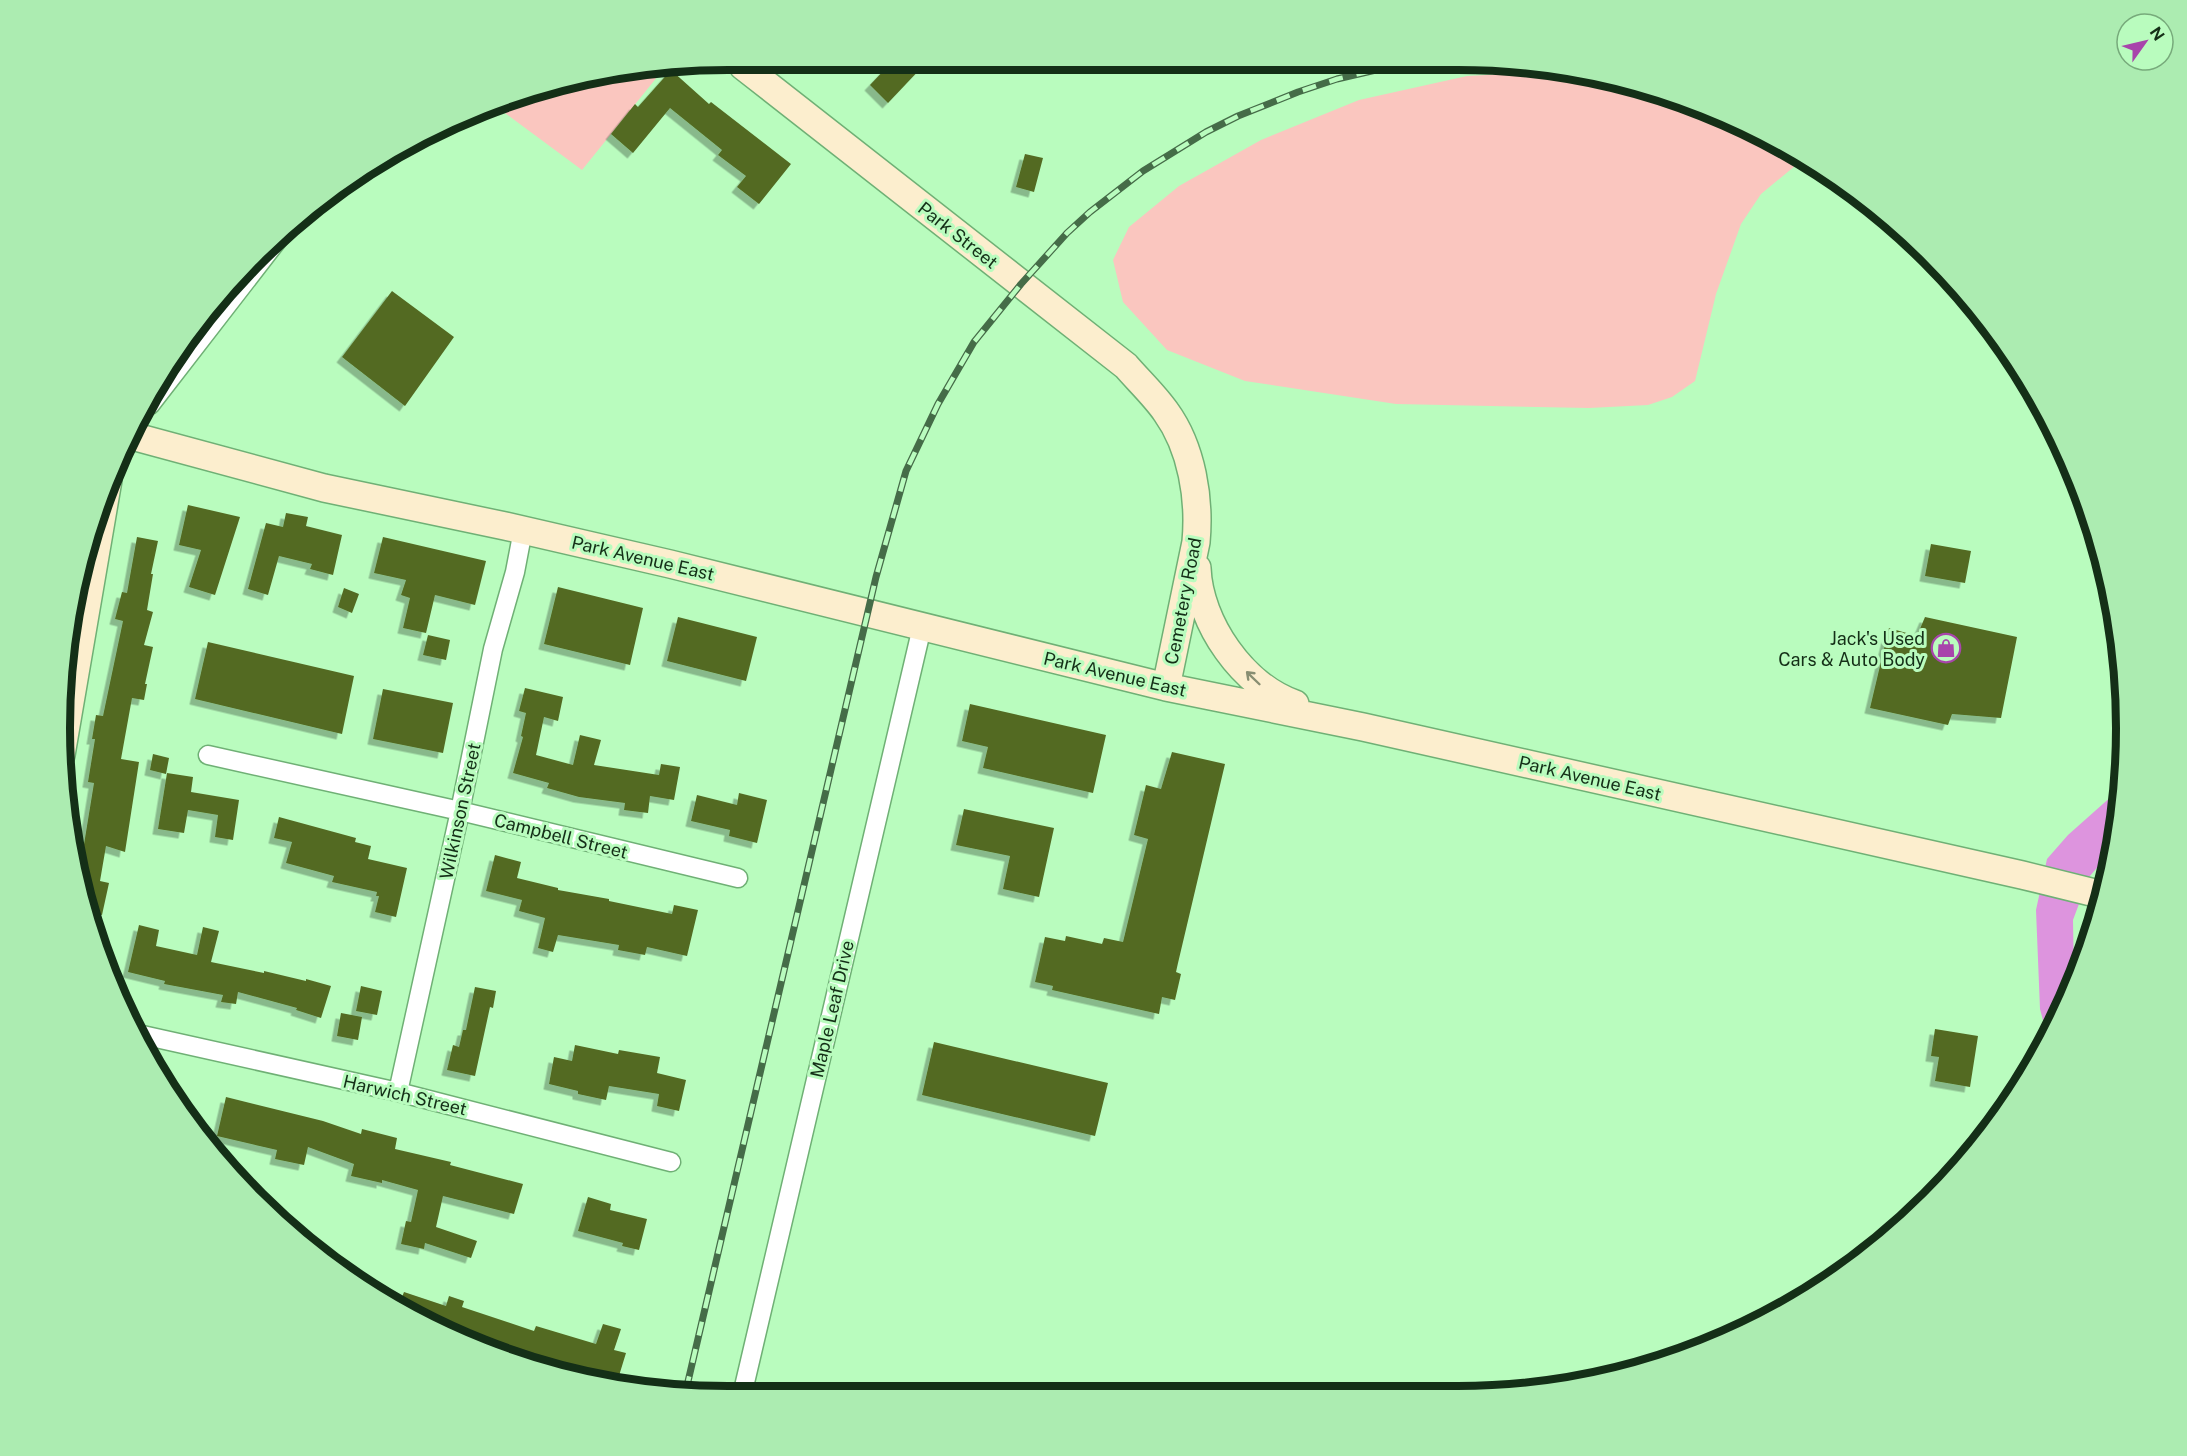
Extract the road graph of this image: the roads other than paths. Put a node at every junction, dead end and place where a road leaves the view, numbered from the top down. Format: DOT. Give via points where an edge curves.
graph roads {
  1 [pos="748,70"];
  2 [pos="245,283"];
  3 [pos="175,372"];
  4 [pos="1167,412"];
  5 [pos="138,438"];
  6 [pos="523,530"];
  7 [pos="98,542"];
  8 [pos="1196,543"];
  9 [pos="922,627"];
  10 [pos="1166,687"];
  11 [pos="71,699"];
  12 [pos="1363,727"];
  13 [pos="208,755"];
  14 [pos="460,811"];
  15 [pos="738,878"];
  16 [pos="2095,893"];
  17 [pos="147,1036"];
  18 [pos="398,1092"];
  19 [pos="671,1162"];
  20 [pos="744,1386"];
  1 -- 4 [label="main road, Park Street" via="1126,366"];
  2 -- 3 [label="street"];
  4 -- 8 [label="main road, Cemetery Road" via="1180,437 1193,480"];
  5 -- 6 [label="main road, Park Avenue East" via="324,488"];
  6 -- 9 [label="main road, Park Avenue East"];
  6 -- 14 [label="street, Wilkinson Street" via="493,649"];
  7 -- 11 [label="main road"];
  8 -- 10 [label="main road, Cemetery Road"];
  12 -- 8 [label="main road, one-way" via="1279,698 1240,665 1205,607 1198,587"];
  9 -- 10 [label="main road, Park Avenue East"];
  9 -- 20 [label="street, Maple Leaf Drive"];
  10 -- 12 [label="main road, Park Avenue East"];
  12 -- 16 [label="main road, Park Avenue East"];
  13 -- 14 [label="street, Campbell Street"];
  14 -- 15 [label="street, Campbell Street"];
  14 -- 18 [label="street, Wilkinson Street"];
  17 -- 18 [label="street, Harwich Street"];
  18 -- 19 [label="street, Harwich Street"];
}
